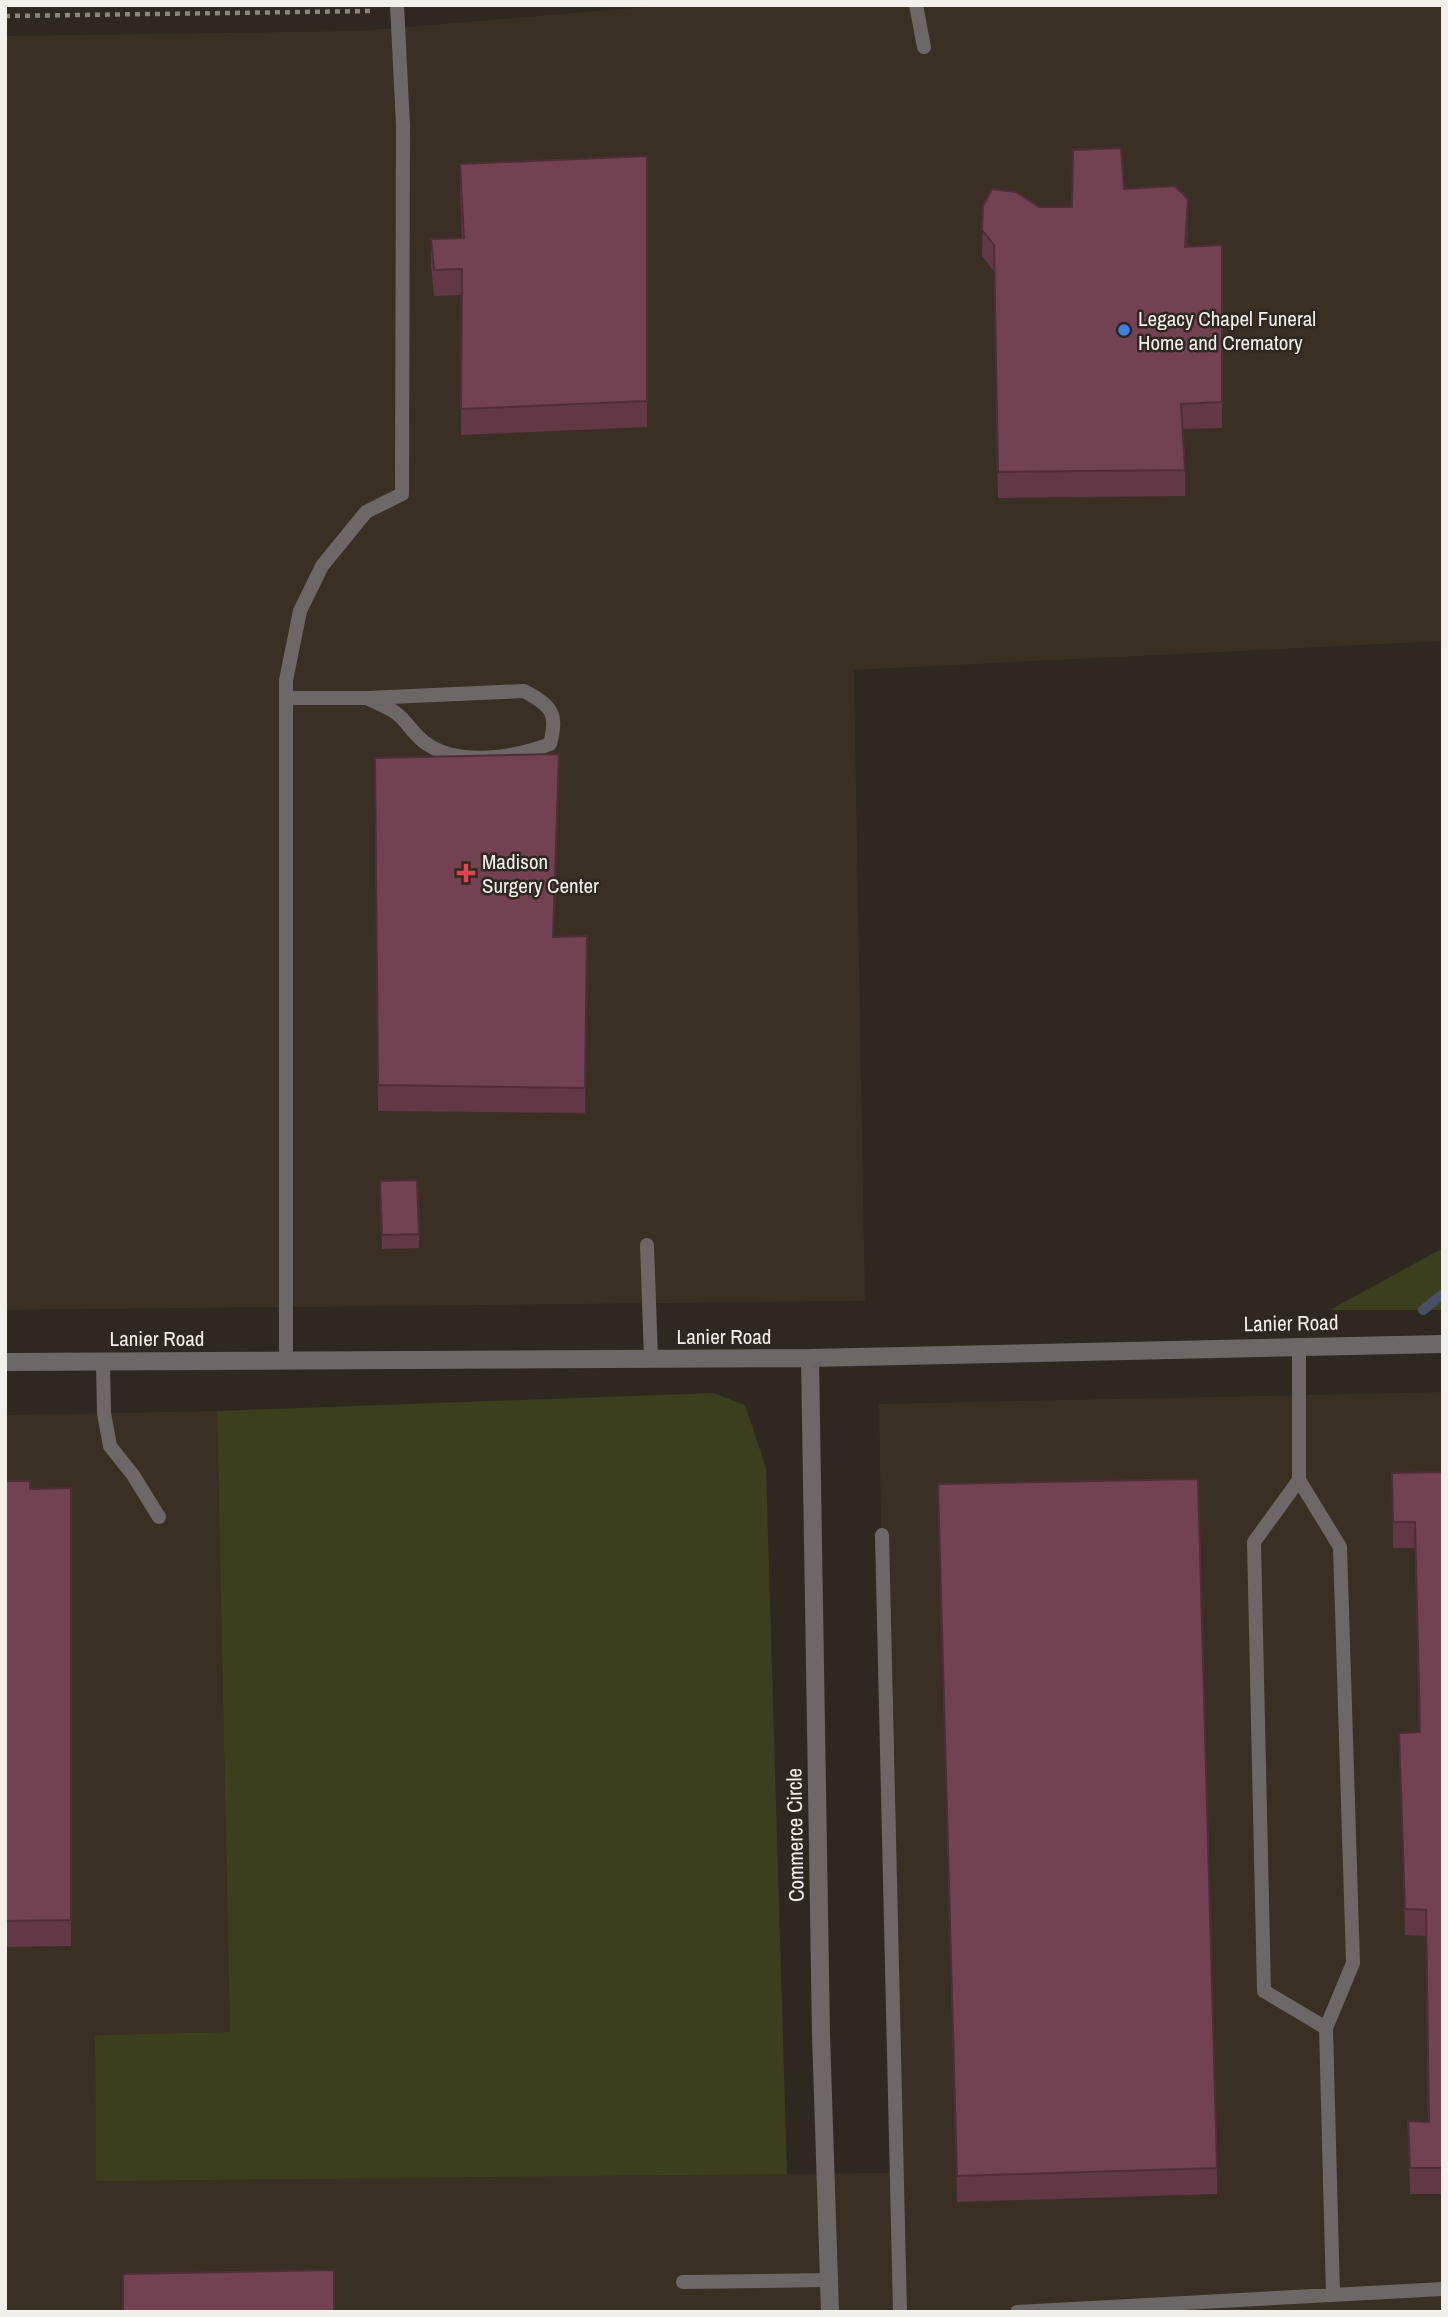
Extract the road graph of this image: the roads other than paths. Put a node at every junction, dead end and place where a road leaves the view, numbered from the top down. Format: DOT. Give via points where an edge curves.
graph roads {
  1 [pos="916,5"];
  2 [pos="397,7"];
  3 [pos="924,47"];
  4 [pos="286,698"];
  5 [pos="367,698"];
  6 [pos="647,1245"];
  7 [pos="1443,1344"];
  8 [pos="1299,1345"];
  9 [pos="810,1358"];
  10 [pos="651,1359"];
  11 [pos="286,1360"];
  12 [pos="103,1361"];
  13 [pos="5,1362"];
  14 [pos="1299,1480"];
  15 [pos="159,1517"];
  16 [pos="882,1535"];
  17 [pos="1326,2028"];
  18 [pos="829,2280"];
  19 [pos="683,2282"];
  20 [pos="1443,2289"];
  21 [pos="1333,2295"];
  22 [pos="830,2312"];
  23 [pos="900,2312"];
  24 [pos="1017,2312"];
  1 -- 3 [label="lane"];
  2 -- 4 [label="lane" via="403,125 402,494 366,513 323,566 300,611"];
  4 -- 5 [label="lane"];
  4 -- 11 [label="lane"];
  5 -- 5 [label="lane" via="396,713 431,747 459,755 522,755 550,744 556,723 547,703 524,691"];
  6 -- 10 [label="lane"];
  7 -- 8 [label="street, Lanier Road"];
  8 -- 9 [label="street, Lanier Road"];
  8 -- 14 [label="lane"];
  9 -- 10 [label="street, Lanier Road"];
  9 -- 18 [label="street, Commerce Circle"];
  10 -- 11 [label="street, Lanier Road"];
  11 -- 12 [label="street, Lanier Road"];
  12 -- 13 [label="street, Lanier Road"];
  12 -- 15 [label="lane" via="110,1446"];
  14 -- 17 [label="lane" via="1340,1547 1353,1963"];
  14 -- 17 [label="lane" via="1254,1542 1264,1991"];
  16 -- 23 [label="lane"];
  17 -- 21 [label="lane"];
  18 -- 19 [label="lane"];
  18 -- 22 [label="street, Commerce Circle"];
  20 -- 21 [label="lane"];
  21 -- 24 [label="lane"];
}
